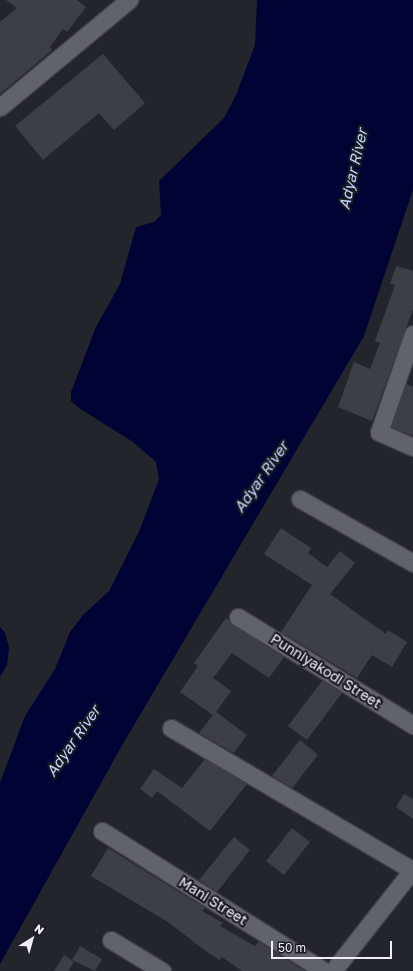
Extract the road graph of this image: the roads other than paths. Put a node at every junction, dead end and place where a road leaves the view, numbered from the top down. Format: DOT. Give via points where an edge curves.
graph roads {
  1 [pos="129,0"];
  2 [pos="0,107"];
  3 [pos="413,334"];
  4 [pos="413,446"];
  5 [pos="300,499"];
  6 [pos="413,563"];
  7 [pos="238,617"];
  8 [pos="413,725"];
  9 [pos="171,728"];
  10 [pos="102,831"];
  11 [pos="413,870"];
  12 [pos="110,940"];
  13 [pos="330,970"];
  14 [pos="162,971"];
  1 -- 2 [label="street"];
  3 -- 4 [label="street" via="379,432"];
  5 -- 6 [label="street"];
  7 -- 8 [label="street, Punniyakodi Street"];
  9 -- 11 [label="street"];
  10 -- 13 [label="street, Mani Street"];
  11 -- 13 [label="street"];
  12 -- 14 [label="street"];
}
